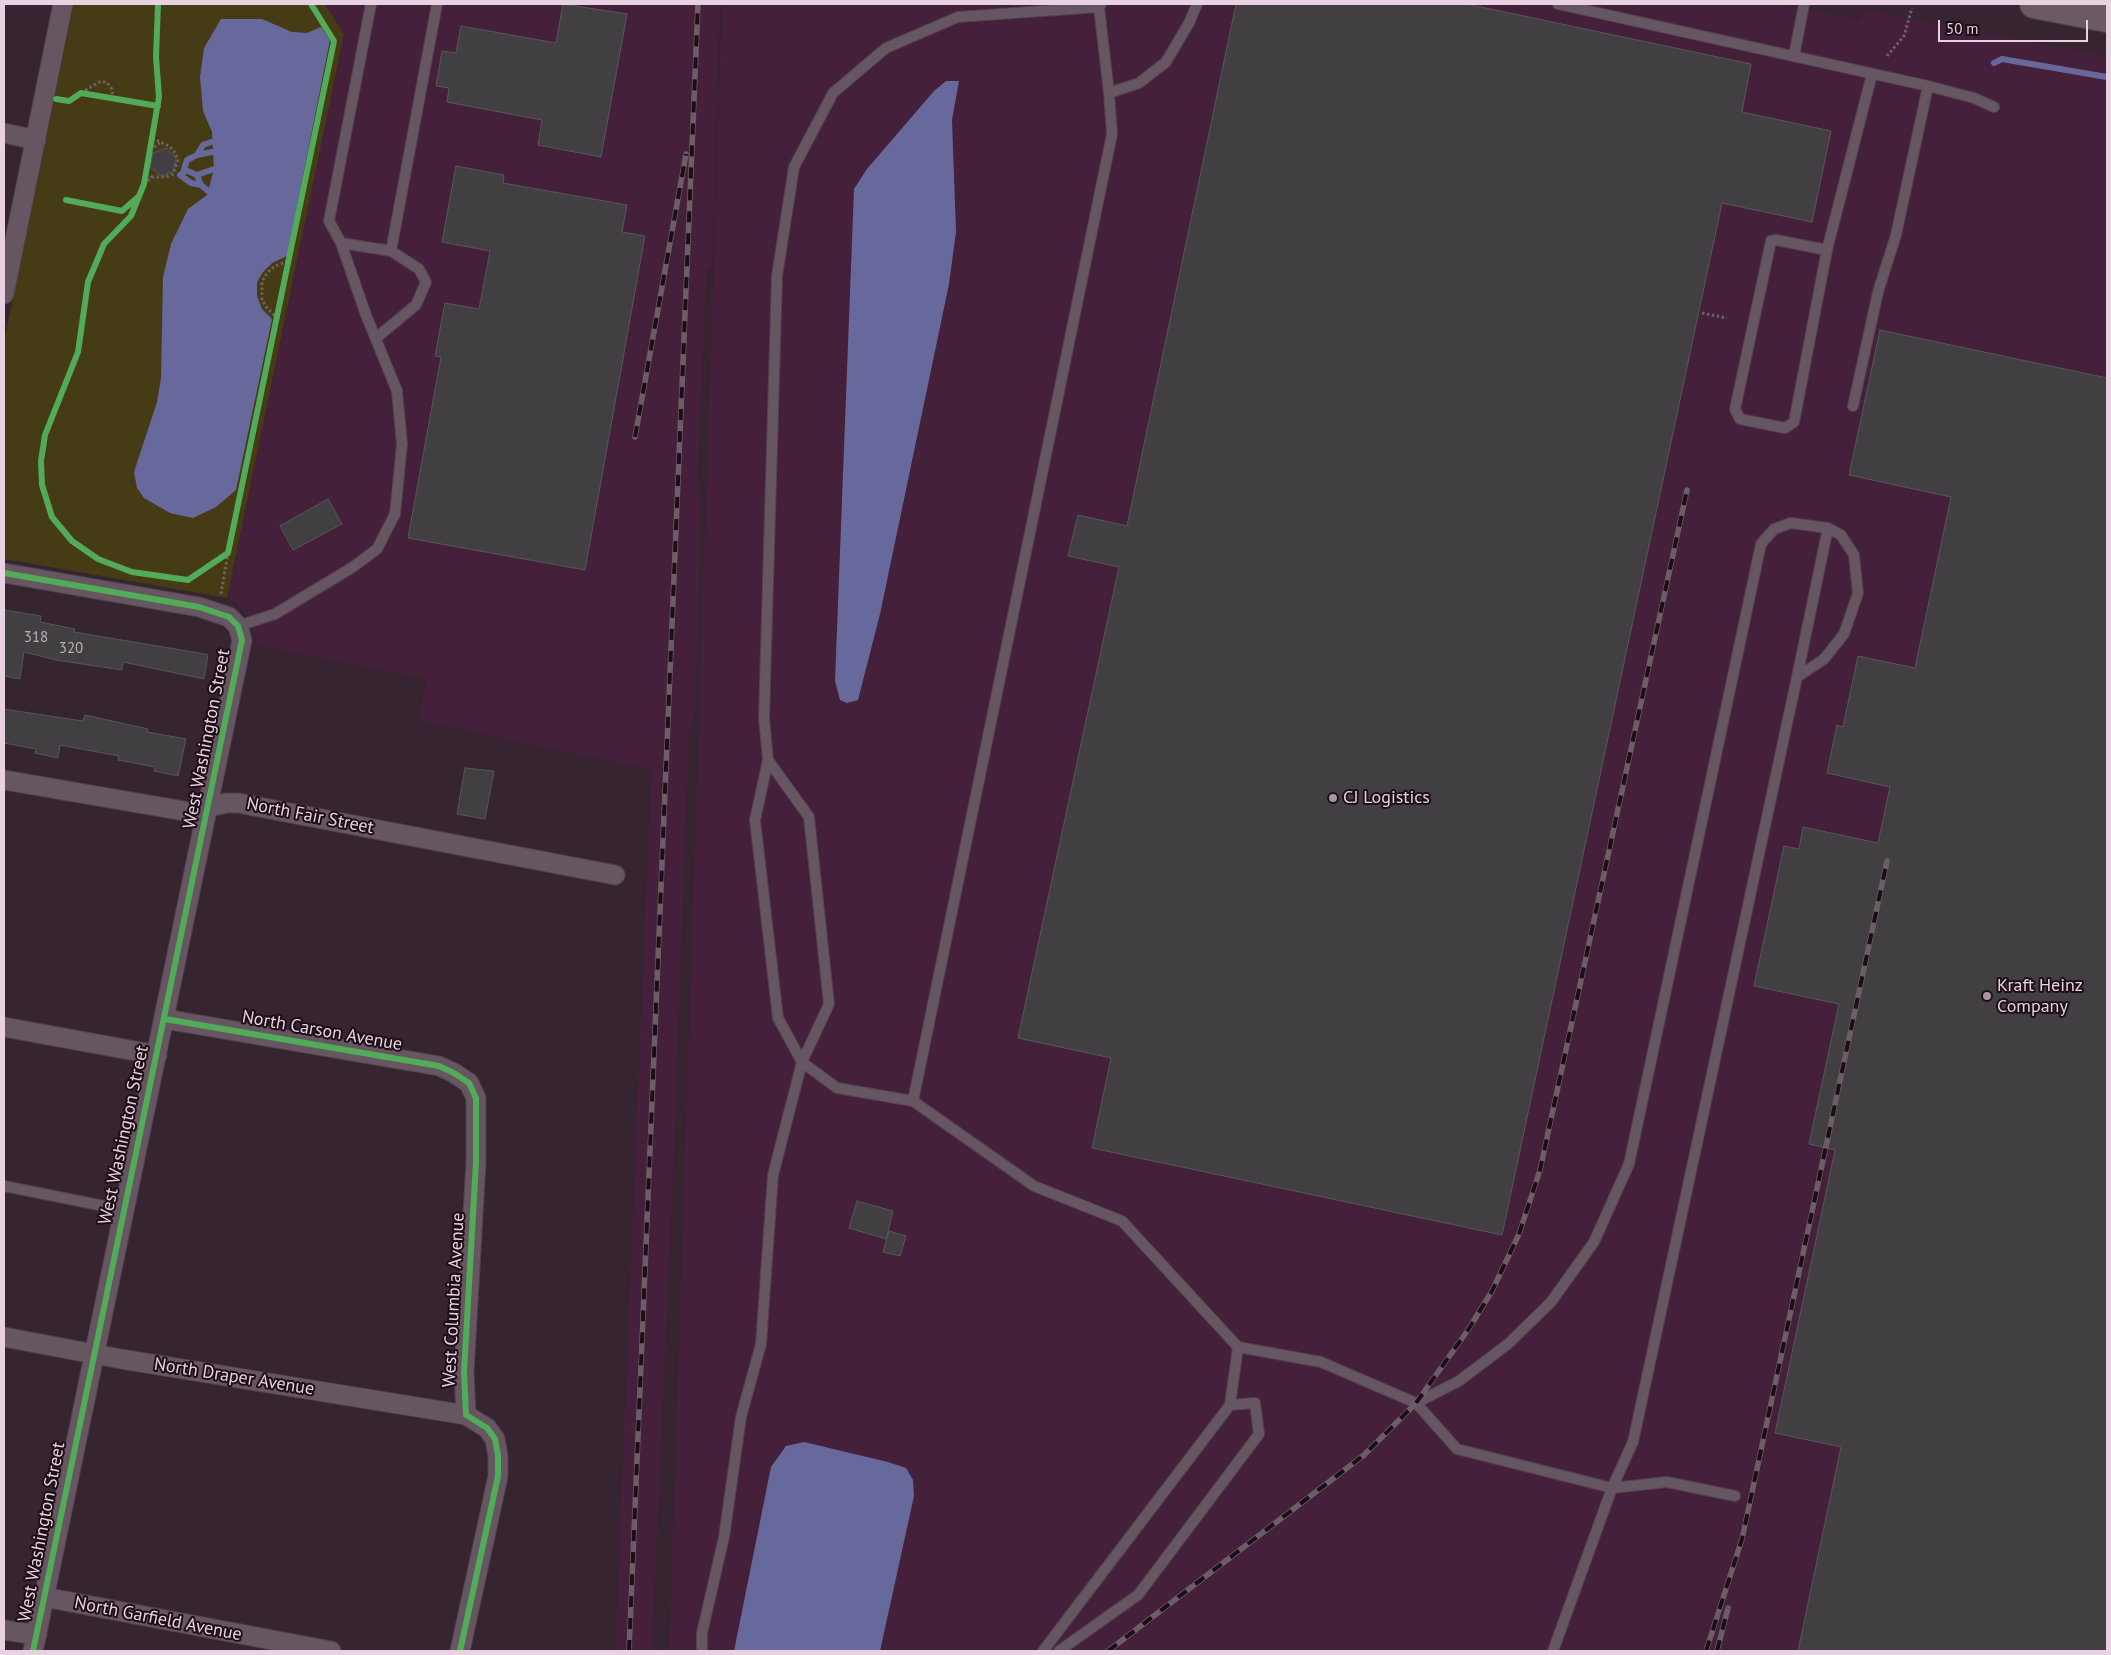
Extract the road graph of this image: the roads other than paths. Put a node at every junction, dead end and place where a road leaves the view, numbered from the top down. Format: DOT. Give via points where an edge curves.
graph roads {
  1 [pos="63,4"];
  2 [pos="371,4"];
  3 [pos="437,4"];
  4 [pos="1197,4"];
  5 [pos="1558,4"];
  6 [pos="1804,4"];
  7 [pos="2034,4"];
  8 [pos="1100,5"];
  9 [pos="2107,18"];
  10 [pos="1794,56"];
  11 [pos="1872,74"];
  12 [pos="1928,86"];
  13 [pos="1109,93"];
  14 [pos="1994,107"];
  15 [pos="4,134"];
  16 [pos="36,140"];
  17 [pos="341,244"];
  18 [pos="1827,250"];
  19 [pos="391,251"];
  20 [pos="4,294"];
  21 [pos="376,338"];
  22 [pos="1853,406"];
  23 [pos="1828,528"];
  24 [pos="4,573"];
  25 [pos="238,626"];
  26 [pos="1798,677"];
  27 [pos="768,760"];
  28 [pos="4,780"];
  29 [pos="208,808"];
  30 [pos="615,875"];
  31 [pos="165,1019"];
  32 [pos="4,1027"];
  33 [pos="157,1055"];
  34 [pos="802,1062"];
  35 [pos="468,1083"];
  36 [pos="914,1102"];
  37 [pos="4,1186"];
  38 [pos="124,1210"];
  39 [pos="4,1337"];
  40 [pos="1238,1347"];
  41 [pos="93,1354"];
  42 [pos="1416,1403"];
  43 [pos="1230,1405"];
  44 [pos="466,1415"];
  45 [pos="1612,1488"];
  46 [pos="1736,1496"];
  47 [pos="44,1597"];
  48 [pos="4,1630"];
  49 [pos="35,1643"];
  50 [pos="331,1651"];
  51 [pos="460,1651"];
  52 [pos="702,1651"];
  53 [pos="1043,1651"];
  54 [pos="1059,1651"];
  55 [pos="1553,1651"];
  1 -- 16 [label="street"];
  2 -- 17 [label="lane" via="329,220"];
  3 -- 19 [label="lane"];
  4 -- 13 [label="lane" via="1166,62 1139,83"];
  5 -- 10 [label="lane"];
  6 -- 10 [label="lane"];
  7 -- 9 [label="main road"];
  8 -- 13 [label="lane"];
  8 -- 27 [label="lane" via="958,17 886,48 833,93 794,166 777,276 764,718"];
  10 -- 11 [label="lane"];
  11 -- 12 [label="lane"];
  11 -- 18 [label="lane"];
  12 -- 14 [label="lane" via="1974,98"];
  12 -- 22 [label="lane" via="1896,235 1878,292"];
  13 -- 36 [label="lane" via="1112,134"];
  15 -- 16 [label="street"];
  16 -- 20 [label="street"];
  17 -- 19 [label="lane"];
  17 -- 21 [label="lane"];
  18 -- 18 [label="lane" via="1794,422 1785,428 1740,419 1735,410 1771,241"];
  19 -- 21 [label="lane" via="419,269 426,282 416,305"];
  21 -- 25 [label="lane" via="398,391 402,444 395,514 377,549 353,568 275,614"];
  23 -- 26 [label="lane"];
  23 -- 26 [label="lane" via="1841,535 1854,555 1858,593 1844,634 1824,659"];
  23 -- 42 [label="lane" via="1791,523 1774,530 1761,544 1629,1164 1594,1242 1551,1302 1508,1344 1460,1381"];
  24 -- 25 [label="street" via="199,607 229,617"];
  25 -- 29 [label="street, West Washington Street" via="242,640"];
  26 -- 45 [label="lane" via="1644,1395 1633,1442"];
  27 -- 34 [label="lane" via="755,820 778,1018"];
  27 -- 34 [label="lane" via="810,817 829,1004"];
  28 -- 29 [label="street, North Fair Street" via="190,812"];
  29 -- 30 [label="street, North Fair Street" via="238,803"];
  29 -- 31 [label="street, West Washington Street"];
  31 -- 33 [label="street, West Washington Street"];
  31 -- 35 [label="street, North Carson Avenue" via="439,1066"];
  32 -- 33 [label="street"];
  33 -- 38 [label="street, West Washington Street"];
  34 -- 36 [label="lane" via="836,1088"];
  34 -- 52 [label="lane" via="772,1175 761,1344 741,1417 724,1537 702,1633"];
  35 -- 44 [label="street, West Columbia Avenue" via="476,1098 476,1121 464,1372"];
  36 -- 40 [label="lane" via="1034,1186 1122,1221"];
  37 -- 38 [label="lane"];
  38 -- 41 [label="street, West Washington Street"];
  39 -- 41 [label="street, North Draper Avenue"];
  40 -- 42 [label="lane" via="1321,1362"];
  40 -- 43 [label="lane"];
  41 -- 44 [label="street, North Draper Avenue"];
  41 -- 47 [label="street, West Washington Street"];
  42 -- 45 [label="lane" via="1457,1449"];
  43 -- 53 [label="lane"];
  43 -- 54 [label="lane" via="1255,1403 1259,1434 1138,1595"];
  44 -- 51 [label="street" via="487,1428 495,1439 498,1476"];
  45 -- 46 [label="lane" via="1667,1482"];
  45 -- 55 [label="lane"];
  47 -- 49 [label="street, West Washington Street"];
  47 -- 50 [label="street, North Garfield Avenue"];
  48 -- 49 [label="street"];
}
